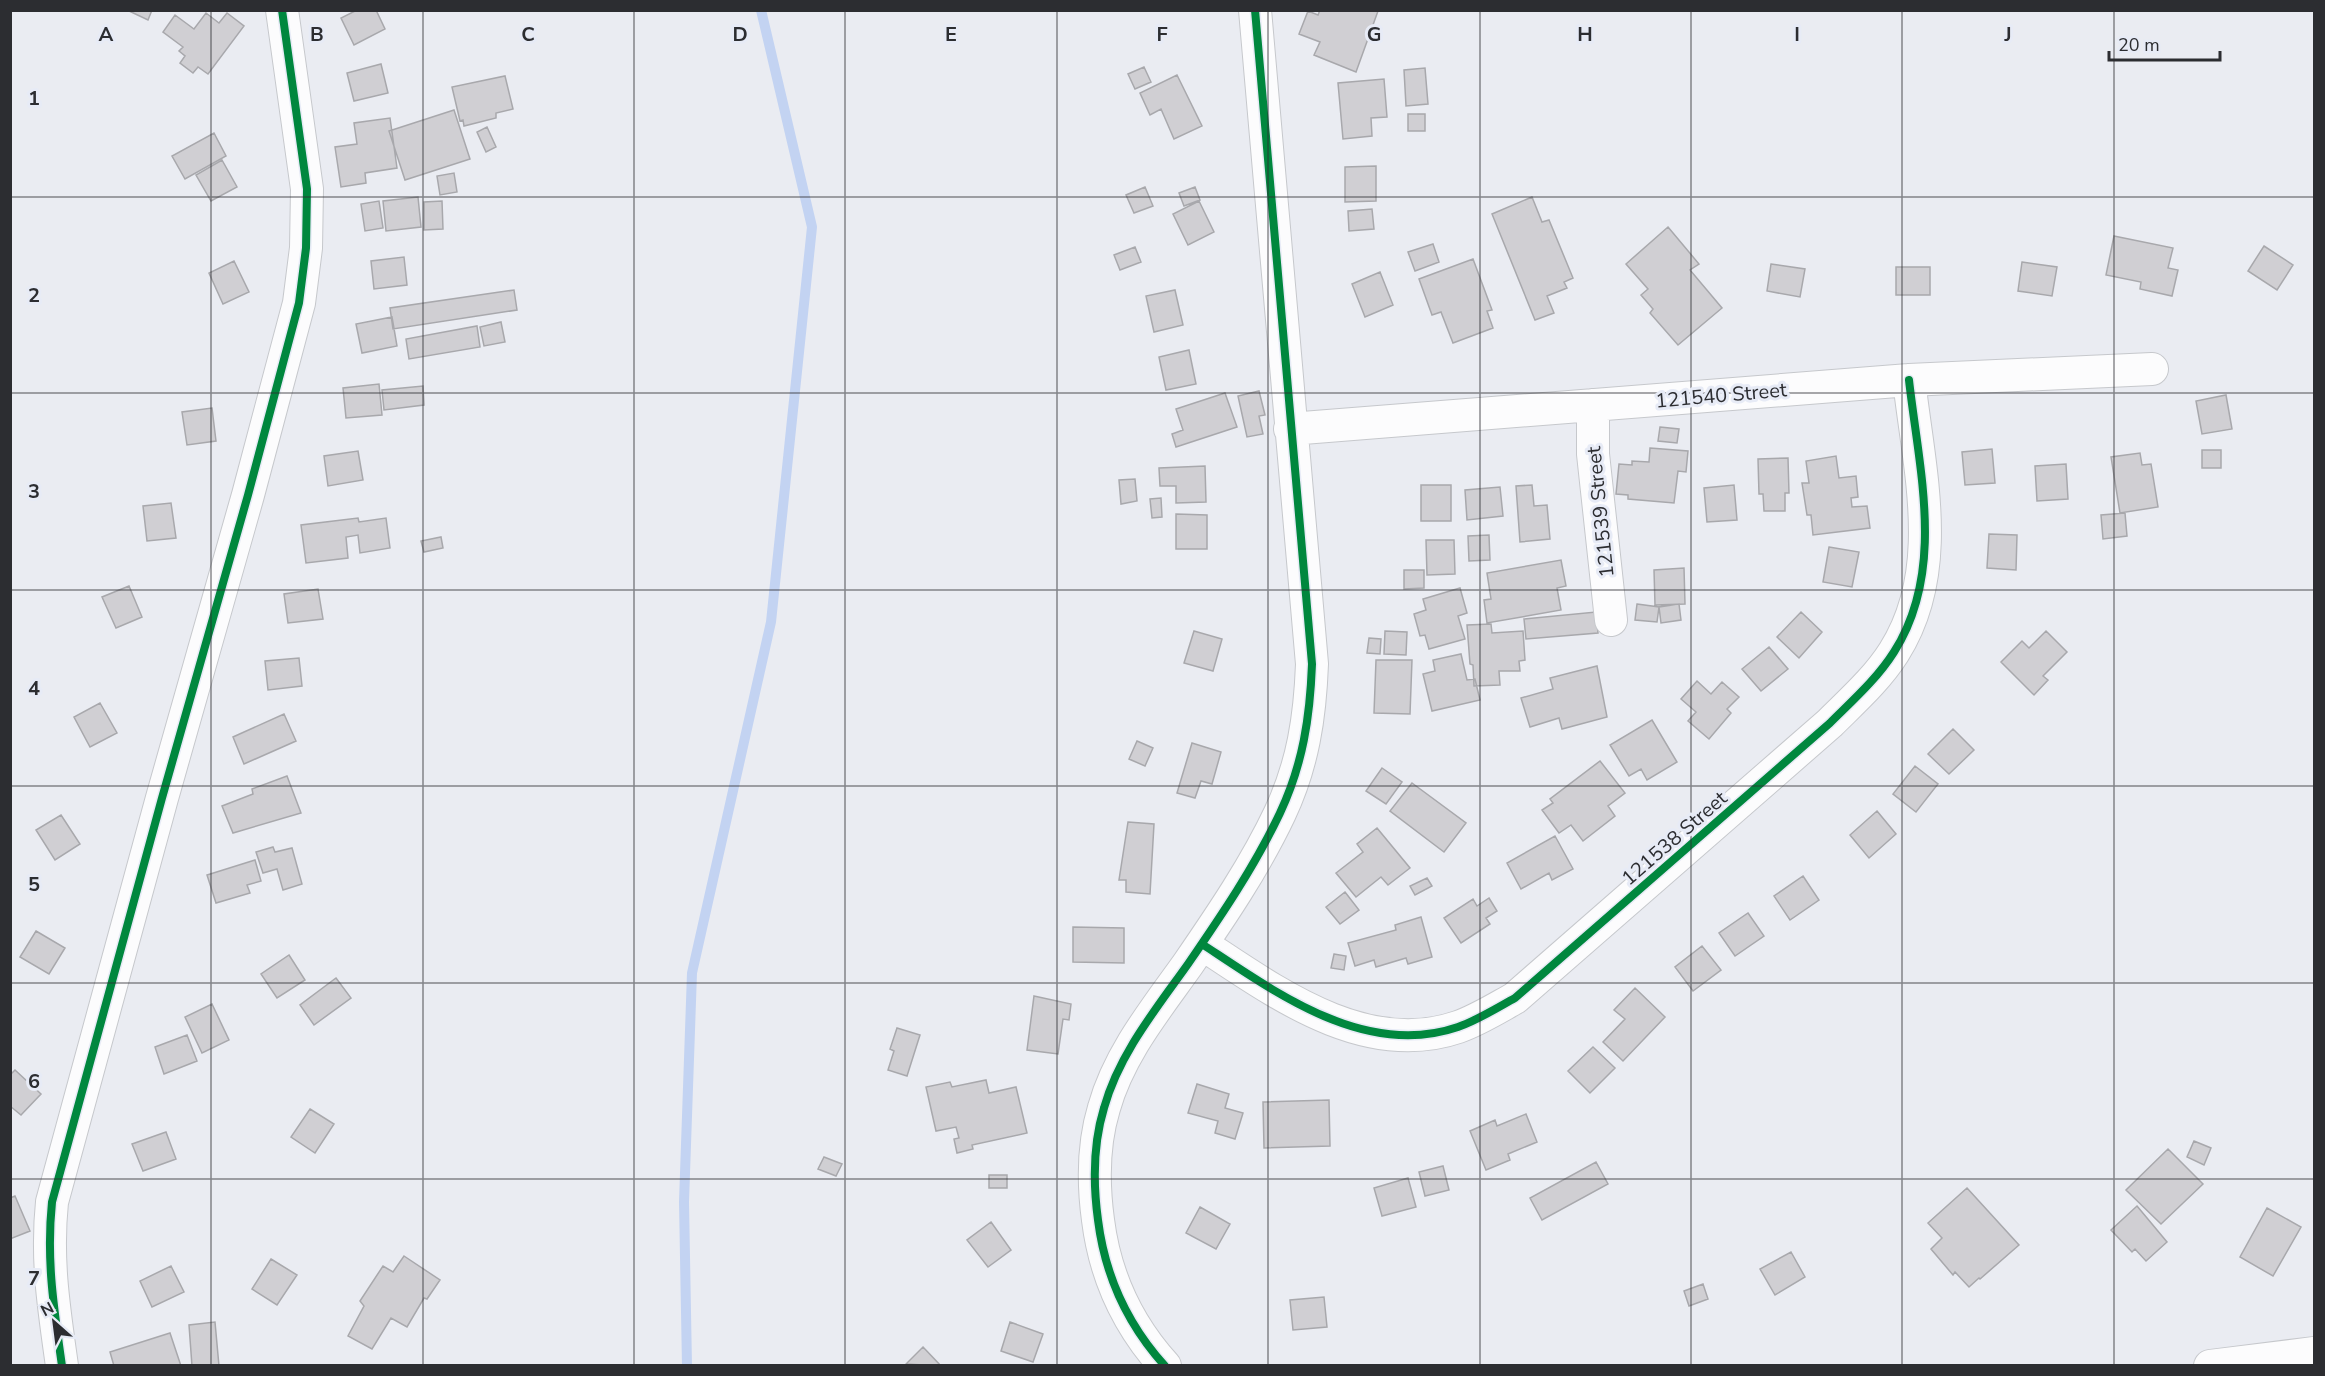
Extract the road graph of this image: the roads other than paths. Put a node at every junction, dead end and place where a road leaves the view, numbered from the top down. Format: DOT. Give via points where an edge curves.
graph roads {
  1 [pos="282,10"];
  2 [pos="1255,10"];
  3 [pos="2152,369"];
  4 [pos="1909,380"];
  5 [pos="1593,405"];
  6 [pos="1290,429"];
  7 [pos="1611,620"];
  8 [pos="1202,944"];
  9 [pos="2314,1353"];
  10 [pos="62,1365"];
  11 [pos="1165,1365"];
  12 [pos="2210,1365"];
  1 -- 10 [label="street" via="307,189 306,248 298,303 52,1202 49,1273"];
  2 -- 6 [label="street"];
  3 -- 4 [label="street, 121540 Street"];
  4 -- 5 [label="street, 121540 Street"];
  4 -- 8 [label="street, 121538 Street" via="1926,550 1913,618 1894,653 1870,684 1830,723 1515,998 1458,1027 1425,1034 1369,1031 1331,1020"];
  5 -- 6 [label="street, 121540 Street"];
  5 -- 7 [label="street, 121539 Street" via="1593,454"];
  6 -- 8 [label="street" via="1312,664 1305,743 1280,813"];
  8 -- 11 [label="street" via="1130,1048 1115,1076 1097,1137 1096,1200 1106,1267 1140,1336"];
  9 -- 12 [label="street"];
}
